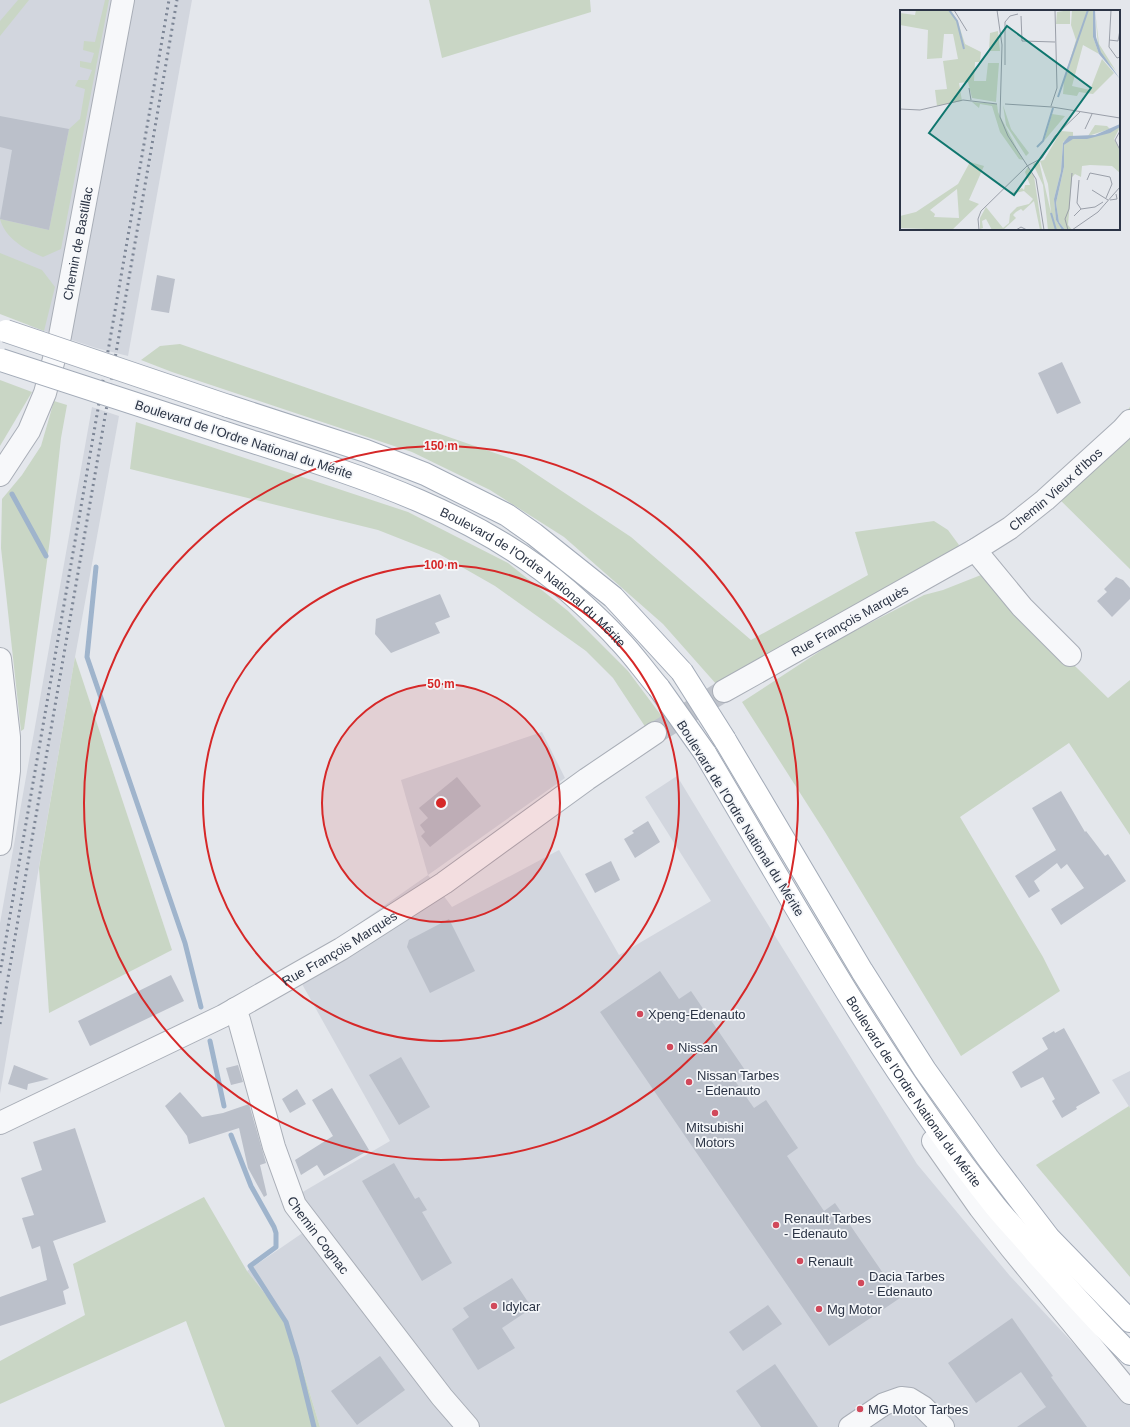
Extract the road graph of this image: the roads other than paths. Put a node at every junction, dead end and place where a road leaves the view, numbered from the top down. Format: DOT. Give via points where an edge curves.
graph roads {
  1 [pos="123,0"];
  2 [pos="3,329"];
  3 [pos="0,359"];
  4 [pos="1130,421"];
  5 [pos="0,475"];
  6 [pos="975,550"];
  7 [pos="1070,655"];
  8 [pos="0,659"];
  9 [pos="724,691"];
  10 [pos="655,733"];
  11 [pos="0,844"];
  12 [pos="234,1009"];
  13 [pos="904,1081"];
  14 [pos="0,1123"];
  15 [pos="1130,1321"];
  16 [pos="1130,1354"];
  17 [pos="1130,1393"];
  18 [pos="468,1427"];
  19 [pos="850,1427"];
  20 [pos="943,1427"];
  1 -- 5 [label="street, Chemin de Bastillac" via="60,336 45,392 29,430"];
  2 -- 15 [label="main road, Boulevard de l'Ordre National du Mérite, bridge" via="366,451 424,474 507,516 534,534 613,597 682,672 924,1070 1049,1238"];
  3 -- 13 [label="main road, Boulevard de l'Ordre National du Mérite, bridge" via="352,474 429,504 478,529 527,560 568,591 619,639 659,688 704,753 843,986"];
  4 -- 6 [label="street, Chemin Vieux d'Ibos" via="1045,500 1010,528"];
  6 -- 7 [label="street" via="1022,607"];
  6 -- 9 [label="street, Rue François Marquès"];
  8 -- 11 [label="street" via="9,744 9,771"];
  10 -- 12 [label="street, Rue François Marquès" via="444,883 341,949"];
  12 -- 14 [label="street, Rue François Marquès"];
  12 -- 18 [label="street, Chemin Cognac" via="274,1147 295,1205 442,1397"];
  13 -- 16 [label="main road, Boulevard de l'Ordre National du Mérite" via="995,1206"];
  13 -- 17 [label="street" via="919,1120 980,1208"];
  19 -- 20 [label="street" via="884,1404 901,1398 910,1399 923,1407"];
}
